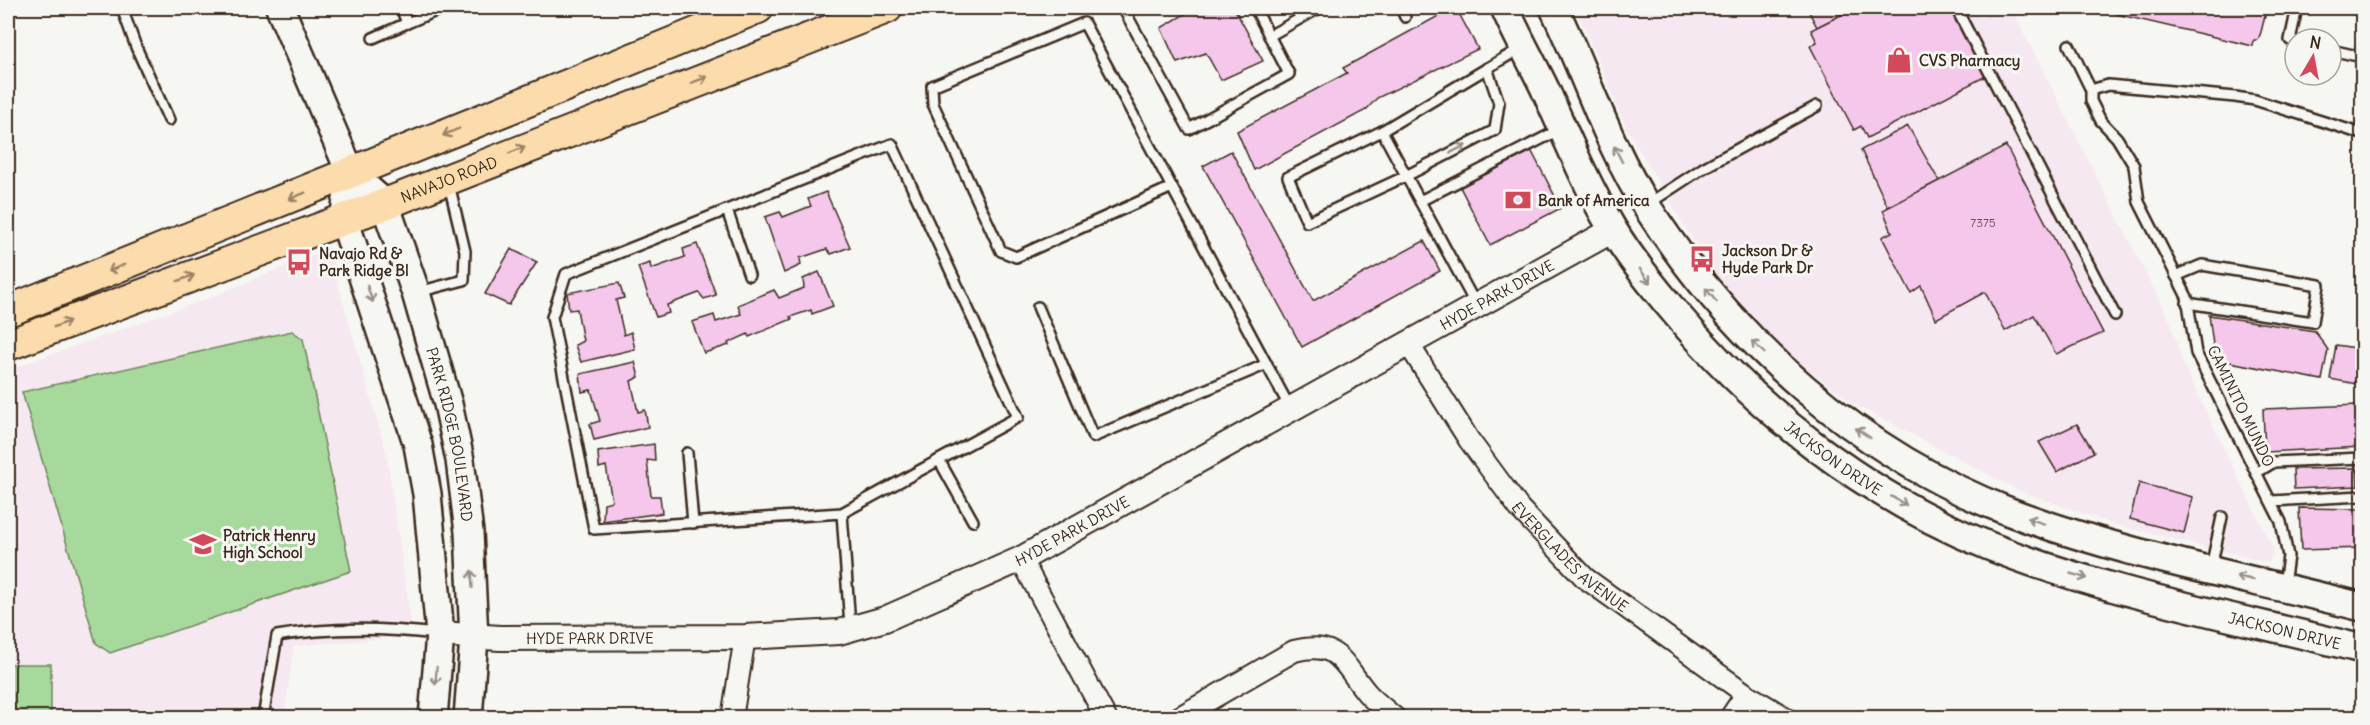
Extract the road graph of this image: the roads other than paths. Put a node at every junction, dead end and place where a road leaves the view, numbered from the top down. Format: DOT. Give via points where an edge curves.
graph roads {
  1 [pos="122,8"];
  2 [pos="280,8"];
  3 [pos="401,8"];
  4 [pos="443,8"];
  5 [pos="758,8"];
  6 [pos="887,8"];
  7 [pos="1123,8"];
  8 [pos="1255,8"];
  9 [pos="1319,8"];
  10 [pos="1505,8"];
  11 [pos="1554,8"];
  12 [pos="1956,8"];
  13 [pos="2297,8"];
  14 [pos="407,23"];
  15 [pos="2293,27"];
  16 [pos="1269,36"];
  17 [pos="373,38"];
  18 [pos="2069,45"];
  19 [pos="1523,46"];
  20 [pos="2343,53"];
  21 [pos="2362,57"];
  22 [pos="1487,68"];
  23 [pos="2091,90"];
  24 [pos="1816,106"];
  25 [pos="169,120"];
  26 [pos="1563,128"];
  27 [pos="1382,131"];
  28 [pos="2362,134"];
  29 [pos="351,174"];
  30 [pos="1406,176"];
  31 [pos="447,178"];
  32 [pos="1172,187"];
  33 [pos="1592,191"];
  34 [pos="1420,201"];
  35 [pos="385,204"];
  36 [pos="1646,205"];
  37 [pos="727,210"];
  38 [pos="344,219"];
  39 [pos="1612,230"];
  40 [pos="1689,268"];
  41 [pos="749,275"];
  42 [pos="2176,276"];
  43 [pos="416,293"];
  44 [pos="2187,303"];
  45 [pos="1476,305"];
  46 [pos="1038,307"];
  47 [pos="8,311"];
  48 [pos="2115,315"];
  49 [pos="1407,342"];
  50 [pos="8,345"];
  51 [pos="1267,364"];
  52 [pos="1290,408"];
  53 [pos="687,453"];
  54 [pos="939,460"];
  55 [pos="2362,467"];
  56 [pos="2256,473"];
  57 [pos="2362,496"];
  58 [pos="2271,501"];
  59 [pos="842,513"];
  60 [pos="2222,517"];
  61 [pos="973,521"];
  62 [pos="693,523"];
  63 [pos="1021,559"];
  64 [pos="2210,570"];
  65 [pos="2284,587"];
  66 [pos="2362,607"];
  67 [pos="850,629"];
  68 [pos="440,634"];
  69 [pos="745,637"];
  70 [pos="474,638"];
  71 [pos="2362,649"];
  72 [pos="1746,694"];
  73 [pos="263,717"];
  74 [pos="433,717"];
  75 [pos="468,717"];
  76 [pos="732,717"];
  77 [pos="1107,717"];
  78 [pos="1178,717"];
  79 [pos="1395,717"];
  80 [pos="1730,717"];
  81 [pos="1786,717"];
  1 -- 25 [label="lane"];
  2 -- 29 [label="main road, PARK RIDGE BOULEVARD"];
  3 -- 14 [label="lane"];
  4 -- 14 [label="lane"];
  5 -- 29 [label="main road, one-way"];
  31 -- 6 [label="main road, NAVAJO ROAD, one-way"];
  7 -- 16 [label="lane" via="1188,129 1289,74"];
  8 -- 16 [label="lane"];
  9 -- 16 [label="lane"];
  10 -- 19 [label="main road, JACKSON DRIVE"];
  36 -- 11 [label="main road, one-way" via="1609,136"];
  12 -- 48 [label="lane"];
  13 -- 15 [label="lane"];
  14 -- 17 [label="lane"];
  18 -- 23 [label="lane, CAMINITO MUNDO"];
  19 -- 22 [label="lane"];
  19 -- 26 [label="main road, JACKSON DRIVE"];
  20 -- 21 [label="lane"];
  22 -- 27 [label="lane"];
  30 -- 22 [label="lane, one-way" via="1495,130 1500,103"];
  23 -- 28 [label="lane" via="2108,85 2255,100"];
  23 -- 42 [label="lane, CAMINITO MUNDO" via="2091,101 2102,121 2134,166 2139,202"];
  24 -- 36 [label="lane" via="1703,168"];
  26 -- 33 [label="main road, JACKSON DRIVE"];
  26 -- 34 [label="lane"];
  27 -- 30 [label="lane"];
  27 -- 30 [label="lane" via="1288,177 1308,222"];
  29 -- 35 [label="main road, PARK RIDGE BOULEVARD"];
  29 -- 38 [label="main road"];
  29 -- 47 [label="main road, one-way"];
  30 -- 34 [label="lane"];
  31 -- 35 [label="main road, NAVAJO ROAD"];
  31 -- 43 [label="lane" via="465,252 464,280"];
  32 -- 32 [label="lane" via="1084,23 932,86 933,104 1001,251 1016,257"];
  32 -- 51 [label="lane"];
  33 -- 36 [label="main road"];
  33 -- 39 [label="main road, JACKSON DRIVE"];
  34 -- 45 [label="lane"];
  35 -- 38 [label="main road, NAVAJO ROAD"];
  35 -- 43 [label="main road, PARK RIDGE BOULEVARD"];
  36 -- 40 [label="main road"];
  37 -- 41 [label="lane"];
  37 -- 54 [label="lane" via="892,144 1018,417"];
  37 -- 62 [label="lane" via="566,274 552,317 594,529"];
  50 -- 38 [label="main road, NAVAJO ROAD, one-way"];
  38 -- 68 [label="main road, one-way" via="418,445 435,563"];
  39 -- 40 [label="main road"];
  39 -- 45 [label="street, HYDE PARK DRIVE"];
  39 -- 71 [label="main road, JACKSON DRIVE, one-way" via="1705,349 1769,410 1905,506 2045,567"];
  64 -- 40 [label="main road, one-way" via="2107,544 2008,512 1903,459 1784,372 1732,321"];
  42 -- 44 [label="lane, CAMINITO MUNDO"];
  42 -- 44 [label="lane" via="2202,265 2319,285 2313,322"];
  70 -- 43 [label="main road, PARK RIDGE BOULEVARD, one-way" via="469,532 460,460"];
  44 -- 56 [label="lane, CAMINITO MUNDO" via="2196,353"];
  45 -- 49 [label="street, HYDE PARK DRIVE"];
  46 -- 51 [label="lane" via="1093,437"];
  49 -- 52 [label="street, HYDE PARK DRIVE"];
  49 -- 72 [label="street, EVERGLADES AVENUE" via="1469,440 1519,508 1585,578"];
  51 -- 52 [label="lane"];
  52 -- 63 [label="street, HYDE PARK DRIVE"];
  53 -- 62 [label="lane"];
  54 -- 59 [label="lane"];
  54 -- 61 [label="lane"];
  55 -- 56 [label="lane" via="2362,458 2274,462"];
  56 -- 58 [label="lane, CAMINITO MUNDO"];
  57 -- 58 [label="lane"];
  58 -- 65 [label="lane, CAMINITO MUNDO" via="2287,541"];
  59 -- 62 [label="lane"];
  59 -- 67 [label="lane"];
  60 -- 64 [label="lane"];
  63 -- 67 [label="street, HYDE PARK DRIVE" via="885,620"];
  63 -- 77 [label="street"];
  65 -- 64 [label="main road, one-way"];
  65 -- 66 [label="main road"];
  67 -- 69 [label="street, HYDE PARK DRIVE"];
  68 -- 70 [label="street, HYDE PARK DRIVE"];
  68 -- 73 [label="lane" via="400,630 277,636"];
  68 -- 74 [label="main road, one-way"];
  69 -- 70 [label="street, HYDE PARK DRIVE"];
  69 -- 76 [label="street"];
  70 -- 75 [label="main road, PARK RIDGE BOULEVARD"];
  72 -- 80 [label="street"];
  72 -- 81 [label="street, EVERGLADES AVENUE"];
  78 -- 79 [label="street" via="1293,651 1310,648 1329,650 1344,660 1367,693"];
}
